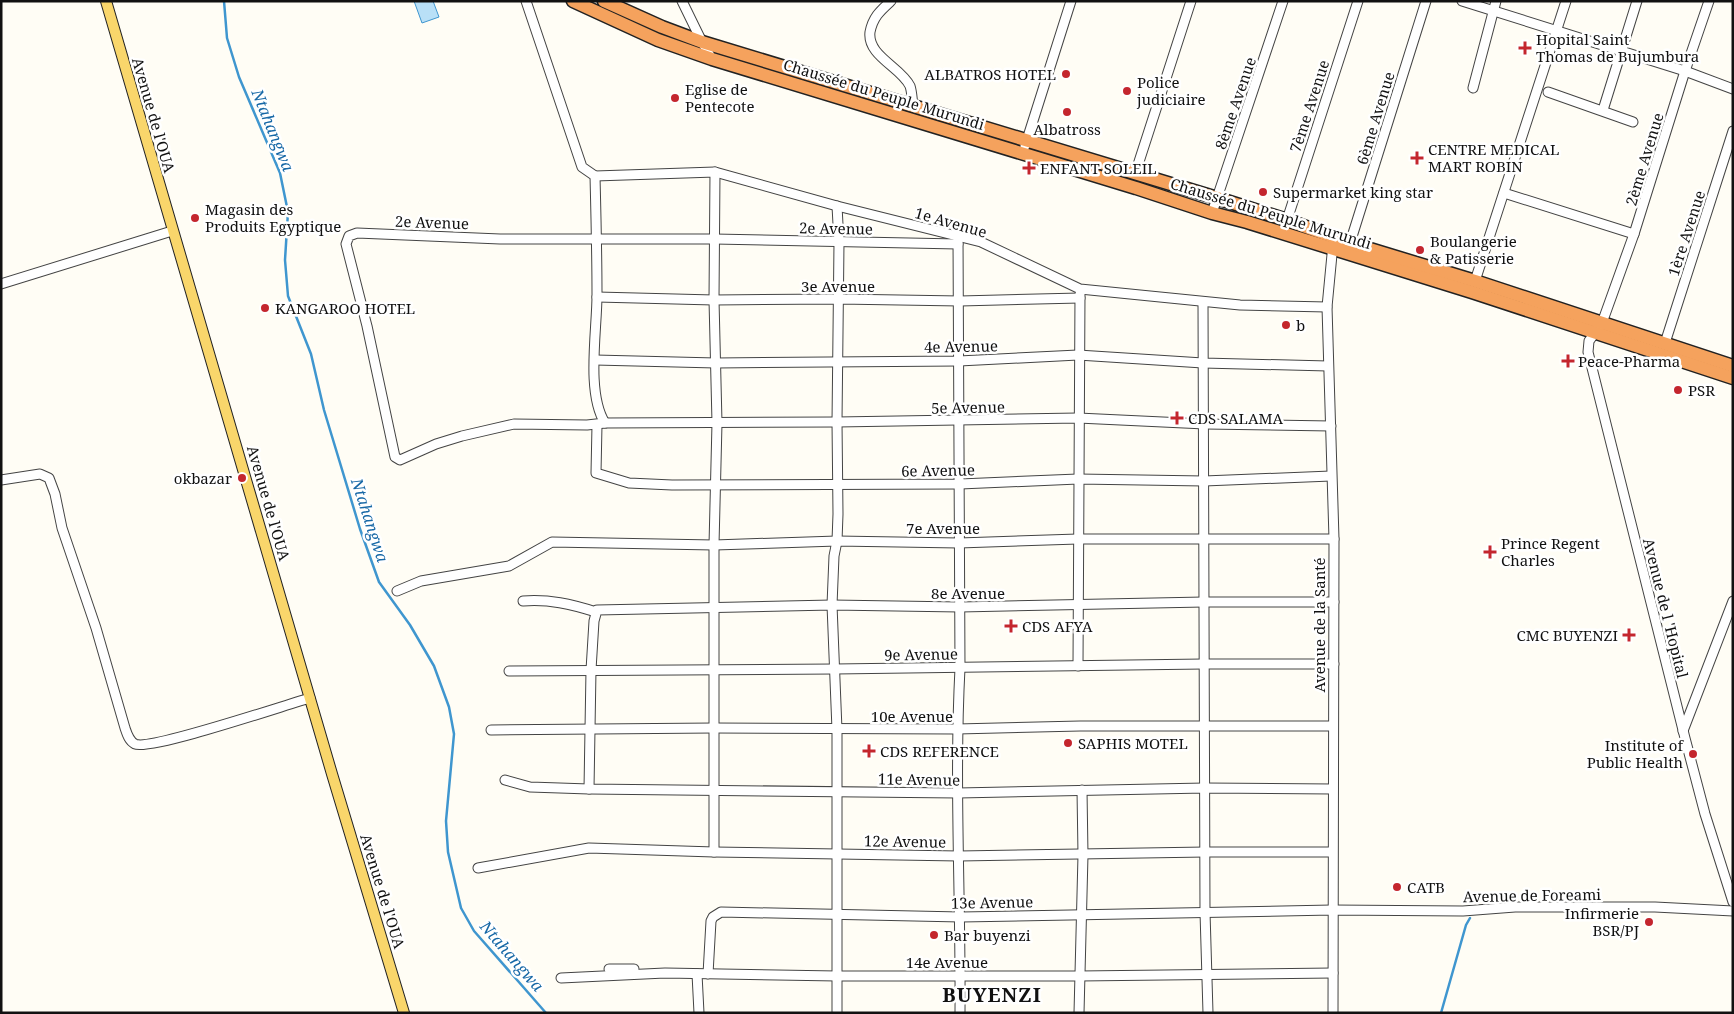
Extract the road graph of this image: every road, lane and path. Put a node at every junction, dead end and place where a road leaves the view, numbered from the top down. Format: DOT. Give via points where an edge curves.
graph roads {
  1 [pos="106,1"];
  2 [pos="526,1"];
  3 [pos="573,1"];
  4 [pos="604,1"];
  5 [pos="682,1"];
  6 [pos="891,1"];
  7 [pos="1071,1"];
  8 [pos="1191,1"];
  9 [pos="1283,1"];
  10 [pos="1358,1"];
  11 [pos="1426,1"];
  12 [pos="1462,1"];
  13 [pos="1566,1"];
  14 [pos="1637,1"];
  15 [pos="1708,1"];
  16 [pos="1494,6"];
  17 [pos="1557,30"];
  18 [pos="702,42"];
  19 [pos="1620,52"];
  20 [pos="712,59"];
  21 [pos="1685,71"];
  22 [pos="1473,88"];
  23 [pos="1733,90"];
  24 [pos="1548,92"];
  25 [pos="913,105"];
  26 [pos="1603,110"];
  27 [pos="1633,122"];
  28 [pos="1733,131"];
  29 [pos="1027,140"];
  30 [pos="1023,153"];
  31 [pos="715,172"];
  32 [pos="1135,174"];
  33 [pos="595,176"];
  34 [pos="1504,193"];
  35 [pos="1217,198"];
  36 [pos="837,206"];
  37 [pos="1212,212"];
  38 [pos="1287,220"];
  39 [pos="172,231"];
  40 [pos="1634,234"];
  41 [pos="597,239"];
  42 [pos="714,239"];
  43 [pos="958,240"];
  44 [pos="839,242"];
  45 [pos="1333,243"];
  46 [pos="1350,243"];
  47 [pos="1476,281"];
  48 [pos="1,284"];
  49 [pos="1080,294"];
  50 [pos="597,297"];
  51 [pos="839,299"];
  52 [pos="714,300"];
  53 [pos="960,301"];
  54 [pos="1203,302"];
  55 [pos="1327,307"];
  56 [pos="1598,328"];
  57 [pos="1665,343"];
  58 [pos="1078,356"];
  59 [pos="594,360"];
  60 [pos="839,361"];
  61 [pos="959,361"];
  62 [pos="716,363"];
  63 [pos="1203,363"];
  64 [pos="1328,366"];
  65 [pos="1733,366"];
  66 [pos="1733,378"];
  67 [pos="1078,418"];
  68 [pos="960,421"];
  69 [pos="837,422"];
  70 [pos="717,423"];
  71 [pos="601,424"];
  72 [pos="1205,424"];
  73 [pos="1332,426"];
  74 [pos="1331,476"];
  75 [pos="1078,479"];
  76 [pos="1,480"];
  77 [pos="1204,481"];
  78 [pos="839,484"];
  79 [pos="960,484"];
  80 [pos="715,485"];
  81 [pos="1078,538"];
  82 [pos="1203,539"];
  83 [pos="1334,539"];
  84 [pos="837,542"];
  85 [pos="960,543"];
  86 [pos="714,546"];
  87 [pos="397,590"];
  88 [pos="523,601"];
  89 [pos="1733,601"];
  90 [pos="1204,602"];
  91 [pos="1334,602"];
  92 [pos="1078,604"];
  93 [pos="832,606"];
  94 [pos="714,607"];
  95 [pos="960,607"];
  96 [pos="599,610"];
  97 [pos="1204,664"];
  98 [pos="1334,664"];
  99 [pos="1078,666"];
  100 [pos="960,668"];
  101 [pos="714,669"];
  102 [pos="835,669"];
  103 [pos="592,670"];
  104 [pos="509,671"];
  105 [pos="310,698"];
  106 [pos="1205,726"];
  107 [pos="1332,726"];
  108 [pos="714,728"];
  109 [pos="589,729"];
  110 [pos="957,729"];
  111 [pos="491,730"];
  112 [pos="837,730"];
  113 [pos="1683,731"];
  114 [pos="505,780"];
  115 [pos="1205,788"];
  116 [pos="589,789"];
  117 [pos="715,789"];
  118 [pos="1333,789"];
  119 [pos="1082,790"];
  120 [pos="836,791"];
  121 [pos="958,793"];
  122 [pos="714,852"];
  123 [pos="1206,852"];
  124 [pos="1332,852"];
  125 [pos="836,853"];
  126 [pos="1083,855"];
  127 [pos="959,856"];
  128 [pos="478,868"];
  129 [pos="1730,888"];
  130 [pos="1733,902"];
  131 [pos="1332,910"];
  132 [pos="1733,911"];
  133 [pos="1205,912"];
  134 [pos="1081,914"];
  135 [pos="837,915"];
  136 [pos="961,917"];
  137 [pos="609,969"];
  138 [pos="709,971"];
  139 [pos="1333,973"];
  140 [pos="697,974"];
  141 [pos="961,975"];
  142 [pos="1208,975"];
  143 [pos="837,976"];
  144 [pos="1078,976"];
  145 [pos="561,978"];
  146 [pos="404,1013"];
  147 [pos="699,1013"];
  148 [pos="837,1013"];
  149 [pos="960,1013"];
  150 [pos="1079,1013"];
  151 [pos="1208,1013"];
  152 [pos="1333,1013"];
  1 -- 39 [label="main road, Avenue de l'OUA"];
  2 -- 33 [label="street" via="582,167"];
  3 -- 20 [label="highway, Chaussée du Peuple Murundi" via="658,40"];
  4 -- 18 [label="highway, Chaussée du Peuple Murundi"];
  5 -- 18 [label="street"];
  6 -- 25 [label="street" via="873,20 870,38 877,53 910,87"];
  7 -- 29 [label="street"];
  8 -- 32 [label="street"];
  9 -- 35 [label="street, 8ème Avenue"];
  10 -- 38 [label="street, 7ème Avenue"];
  11 -- 46 [label="street, 6ème Avenue"];
  12 -- 16 [label="street"];
  13 -- 17 [label="street"];
  14 -- 19 [label="street"];
  15 -- 21 [label="street, 2ème Avenue"];
  16 -- 17 [label="street"];
  16 -- 22 [label="street"];
  17 -- 19 [label="street"];
  17 -- 34 [label="street"];
  18 -- 20 [label="street"];
  18 -- 25 [label="highway, Chaussée du Peuple Murundi"];
  19 -- 21 [label="street"];
  19 -- 26 [label="street"];
  20 -- 30 [label="highway, Chaussée du Peuple Murundi"];
  21 -- 23 [label="street"];
  21 -- 40 [label="street, 2ème Avenue"];
  24 -- 26 [label="street"];
  25 -- 29 [label="highway, Chaussée du Peuple Murundi"];
  26 -- 27 [label="street"];
  28 -- 57 [label="street, 1ère Avenue"];
  29 -- 30 [label="street"];
  29 -- 32 [label="highway, Chaussée du Peuple Murundi"];
  30 -- 37 [label="highway, Chaussée du Peuple Murundi"];
  31 -- 33 [label="street, 1e Avenue"];
  31 -- 36 [label="street, 1e Avenue"];
  31 -- 42 [label="street"];
  32 -- 35 [label="highway, Chaussée du Peuple Murundi"];
  33 -- 41 [label="street"];
  34 -- 40 [label="street"];
  34 -- 47 [label="street"];
  35 -- 37 [label="street, 8ème Avenue"];
  35 -- 38 [label="highway, Chaussée du Peuple Murundi"];
  36 -- 43 [label="street, 1e Avenue"];
  36 -- 44 [label="street"];
  37 -- 45 [label="highway, Chaussée du Peuple Murundi"];
  38 -- 45 [label="highway, Chaussée du Peuple Murundi"];
  39 -- 48 [label="street"];
  39 -- 105 [label="main road, Avenue de l'OUA"];
  40 -- 56 [label="street, 2ème Avenue"];
  41 -- 42 [label="street, 2e Avenue"];
  41 -- 50 [label="street"];
  41 -- 71 [label="street, 2e Avenue" via="358,233 350,236 346,244 395,457 404,460 436,444 514,424"];
  42 -- 44 [label="street, 2e Avenue"];
  42 -- 52 [label="street"];
  43 -- 44 [label="street, 2e Avenue"];
  43 -- 49 [label="street, 1e Avenue" via="981,242"];
  43 -- 53 [label="street"];
  44 -- 51 [label="street"];
  45 -- 46 [label="highway, Chaussée du Peuple Murundi"];
  45 -- 55 [label="street, Avenue de la Santé"];
  45 -- 56 [label="highway, Chaussée du Peuple Murundi"];
  46 -- 47 [label="highway, Chaussée du Peuple Murundi"];
  47 -- 56 [label="highway, Chaussée du Peuple Murundi"];
  49 -- 53 [label="street, 3e Avenue"];
  49 -- 54 [label="street, 1e Avenue"];
  49 -- 58 [label="street"];
  50 -- 52 [label="street, 3e Avenue"];
  50 -- 59 [label="street"];
  51 -- 52 [label="street, 3e Avenue"];
  51 -- 53 [label="street, 3e Avenue"];
  51 -- 60 [label="street"];
  52 -- 62 [label="street"];
  53 -- 61 [label="street"];
  54 -- 55 [label="street, 1e Avenue"];
  54 -- 63 [label="street"];
  55 -- 64 [label="street, Avenue de la Santé"];
  56 -- 57 [label="highway, Chaussée du Peuple Murundi"];
  56 -- 66 [label="highway, Chaussée du Peuple Murundi"];
  56 -- 113 [label="street, Avenue de l 'Hopital" via="1589,341 1590,364"];
  57 -- 65 [label="highway, Chaussée du Peuple Murundi"];
  58 -- 61 [label="street, 4e Avenue"];
  58 -- 63 [label="street, 4e Avenue"];
  58 -- 67 [label="street"];
  59 -- 62 [label="street, 4e Avenue"];
  59 -- 71 [label="street" via="595,393"];
  60 -- 61 [label="street, 4e Avenue"];
  60 -- 62 [label="street, 4e Avenue"];
  60 -- 69 [label="street"];
  61 -- 68 [label="street"];
  62 -- 70 [label="street"];
  63 -- 64 [label="street, 4e Avenue"];
  63 -- 72 [label="street"];
  64 -- 73 [label="street, Avenue de la Santé"];
  67 -- 68 [label="street, 5e Avenue"];
  67 -- 72 [label="street, 5e Avenue"];
  67 -- 75 [label="street"];
  68 -- 69 [label="street, 5e Avenue"];
  68 -- 79 [label="street"];
  69 -- 70 [label="street, 5e Avenue"];
  69 -- 78 [label="street"];
  70 -- 71 [label="street, 5e Avenue"];
  70 -- 80 [label="street"];
  71 -- 80 [label="street, 6e Avenue" via="595,471 598,474 629,483"];
  72 -- 73 [label="street, 5e Avenue"];
  72 -- 77 [label="street"];
  73 -- 74 [label="street, Avenue de la Santé"];
  74 -- 77 [label="street, 6e Avenue"];
  74 -- 83 [label="street, Avenue de la Santé"];
  75 -- 77 [label="street, 6e Avenue"];
  75 -- 79 [label="street, 6e Avenue"];
  75 -- 81 [label="street"];
  76 -- 105 [label="street" via="40,474 49,478 128,738 135,744 146,745 177,738"];
  77 -- 82 [label="street"];
  78 -- 79 [label="street, 6e Avenue"];
  78 -- 80 [label="street, 6e Avenue"];
  78 -- 84 [label="street"];
  79 -- 85 [label="street"];
  80 -- 86 [label="street"];
  81 -- 82 [label="street, 7e Avenue"];
  81 -- 85 [label="street, 7e Avenue"];
  81 -- 92 [label="street"];
  82 -- 83 [label="street, 7e Avenue"];
  82 -- 90 [label="street"];
  83 -- 91 [label="street, Avenue de la Santé"];
  84 -- 85 [label="street, 7e Avenue"];
  84 -- 86 [label="street, 7e Avenue"];
  84 -- 93 [label="street"];
  85 -- 95 [label="street"];
  86 -- 87 [label="street, 7e Avenue" via="552,542 508,566 421,581"];
  86 -- 94 [label="street"];
  88 -- 96 [label="street, 8e Avenue" via="559,602"];
  89 -- 113 [label="street"];
  90 -- 91 [label="street, 8e Avenue"];
  90 -- 92 [label="street, 8e Avenue"];
  90 -- 97 [label="street"];
  91 -- 98 [label="street, Avenue de la Santé"];
  92 -- 95 [label="street, 8e Avenue"];
  92 -- 99 [label="street"];
  93 -- 94 [label="street, 8e Avenue"];
  93 -- 95 [label="street, 8e Avenue"];
  93 -- 102 [label="street"];
  94 -- 96 [label="street, 8e Avenue"];
  94 -- 101 [label="street"];
  95 -- 100 [label="street"];
  96 -- 103 [label="street"];
  97 -- 98 [label="street, 9e Avenue"];
  97 -- 99 [label="street, 9e Avenue"];
  97 -- 106 [label="street"];
  98 -- 107 [label="street, Avenue de la Santé"];
  99 -- 100 [label="street, 9e Avenue"];
  100 -- 102 [label="street, 9e Avenue"];
  100 -- 110 [label="street"];
  101 -- 102 [label="street, 9e Avenue"];
  101 -- 103 [label="street, 9e Avenue"];
  101 -- 108 [label="street"];
  102 -- 112 [label="street"];
  103 -- 104 [label="street, 9e Avenue"];
  103 -- 109 [label="street"];
  105 -- 146 [label="main road, Avenue de l'OUA"];
  106 -- 107 [label="street, 10e Avenue"];
  106 -- 110 [label="street, 10e Avenue"];
  106 -- 115 [label="street"];
  107 -- 118 [label="street, Avenue de la Santé"];
  108 -- 109 [label="street, 10e Avenue"];
  108 -- 112 [label="street, 10e Avenue"];
  108 -- 117 [label="street"];
  109 -- 111 [label="street, 10e Avenue"];
  109 -- 116 [label="street"];
  110 -- 112 [label="street, 10e Avenue"];
  110 -- 121 [label="street"];
  112 -- 120 [label="street"];
  113 -- 129 [label="street, Avenue de l 'Hopital" via="1705,814"];
  114 -- 116 [label="street, 11e Avenue" via="530,786"];
  115 -- 118 [label="street, 11e Avenue"];
  115 -- 119 [label="street, 11e Avenue"];
  115 -- 123 [label="street"];
  116 -- 117 [label="street, 11e Avenue"];
  117 -- 120 [label="street, 11e Avenue"];
  117 -- 122 [label="street"];
  118 -- 124 [label="street, Avenue de la Santé"];
  119 -- 121 [label="street, 11e Avenue"];
  119 -- 126 [label="street"];
  120 -- 121 [label="street, 11e Avenue"];
  120 -- 125 [label="street"];
  121 -- 127 [label="street"];
  122 -- 125 [label="street, 12e Avenue"];
  122 -- 128 [label="street, 12e Avenue" via="589,848"];
  123 -- 124 [label="street, 12e Avenue"];
  123 -- 126 [label="street, 12e Avenue"];
  123 -- 133 [label="street"];
  124 -- 131 [label="street, Avenue de la Santé"];
  125 -- 127 [label="street, 12e Avenue"];
  125 -- 135 [label="street"];
  126 -- 127 [label="street, 12e Avenue"];
  126 -- 134 [label="street"];
  127 -- 136 [label="street"];
  129 -- 130 [label="street, Avenue de l 'Hopital"];
  131 -- 132 [label="street, Avenue de Foreami" via="1655,907"];
  131 -- 133 [label="street, 13e Avenue"];
  131 -- 139 [label="street, Avenue de la Santé"];
  133 -- 134 [label="street, 13e Avenue"];
  133 -- 142 [label="street"];
  134 -- 136 [label="street, 13e Avenue"];
  134 -- 144 [label="street"];
  135 -- 136 [label="street, 13e Avenue"];
  135 -- 138 [label="street, 13e Avenue" via="721,912 711,921"];
  135 -- 143 [label="street"];
  136 -- 141 [label="street"];
  137 -- 138 [label="street"];
  138 -- 140 [label="street, 14e Avenue"];
  138 -- 143 [label="street, 14e Avenue"];
  139 -- 142 [label="street, 14e Avenue"];
  139 -- 152 [label="street, Avenue de la Santé"];
  140 -- 145 [label="street, 14e Avenue"];
  140 -- 147 [label="street"];
  141 -- 143 [label="street, 14e Avenue"];
  141 -- 144 [label="street, 14e Avenue"];
  141 -- 149 [label="street"];
  142 -- 144 [label="street, 14e Avenue"];
  142 -- 151 [label="street"];
  143 -- 148 [label="street"];
  144 -- 150 [label="street"];
}
